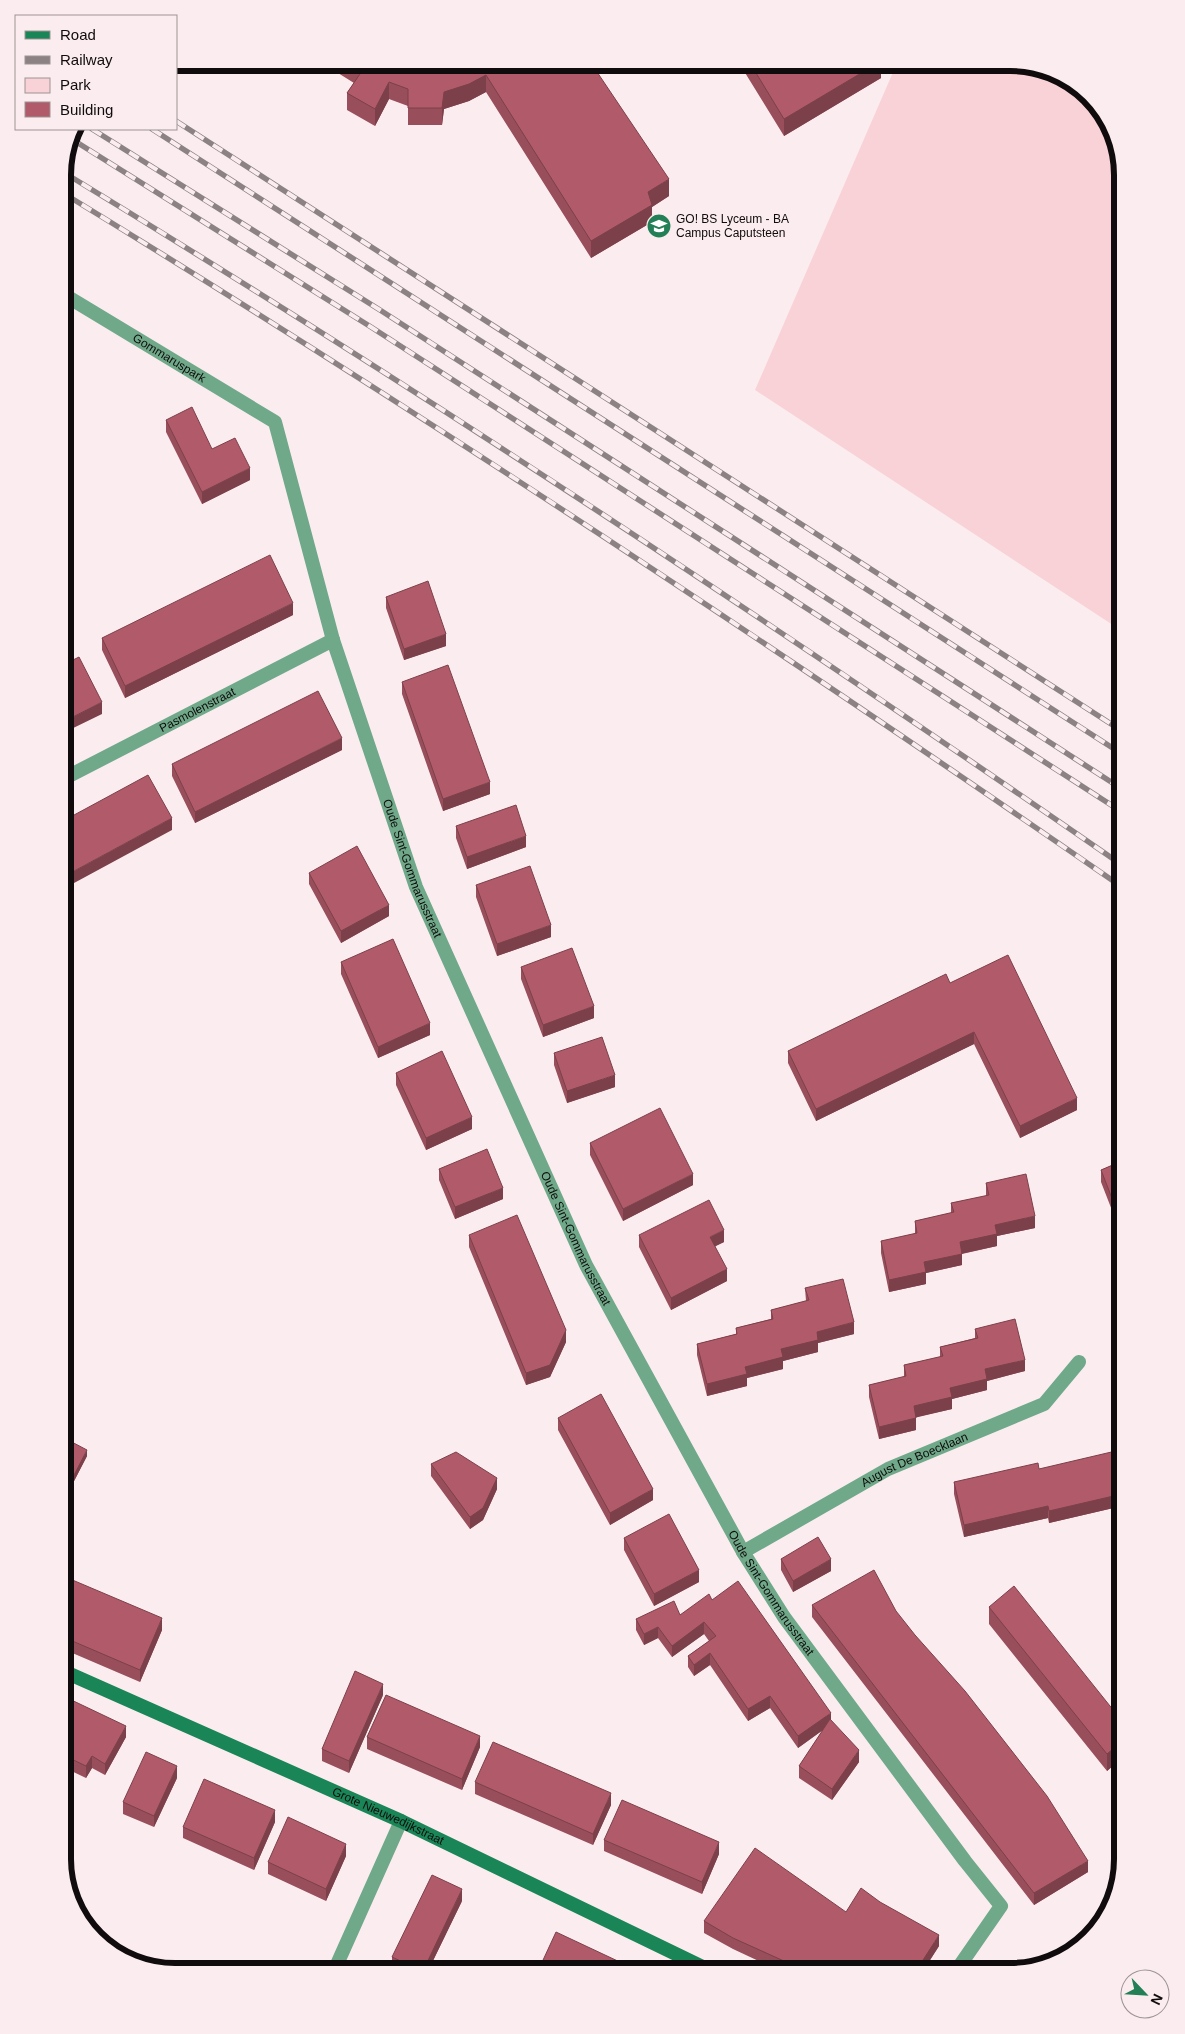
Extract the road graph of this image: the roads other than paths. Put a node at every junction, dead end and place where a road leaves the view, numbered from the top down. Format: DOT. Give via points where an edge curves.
graph roads {
  1 [pos="71,299"];
  2 [pos="275,422"];
  3 [pos="333,640"];
  4 [pos="71,775"];
  5 [pos="1078,1362"];
  6 [pos="743,1552"];
  7 [pos="71,1675"];
  8 [pos="401,1821"];
  9 [pos="338,1963"];
  10 [pos="694,1963"];
  11 [pos="962,1963"];
  1 -- 2 [label="street, Gommaruspark"];
  2 -- 3 [label="street, Oude Sint-Gommarusstraat"];
  3 -- 4 [label="street, Pasmolenstraat"];
  3 -- 6 [label="street, Oude Sint-Gommarusstraat" via="416,887 586,1265"];
  5 -- 6 [label="street, August De Boecklaan" via="1044,1404 888,1468"];
  6 -- 11 [label="street, Oude Sint-Gommarusstraat" via="784,1617 1001,1906"];
  7 -- 8 [label="main road, Grote Nieuwedijkstraat"];
  8 -- 9 [label="street"];
  8 -- 10 [label="main road, Grote Nieuwedijkstraat"];
}
